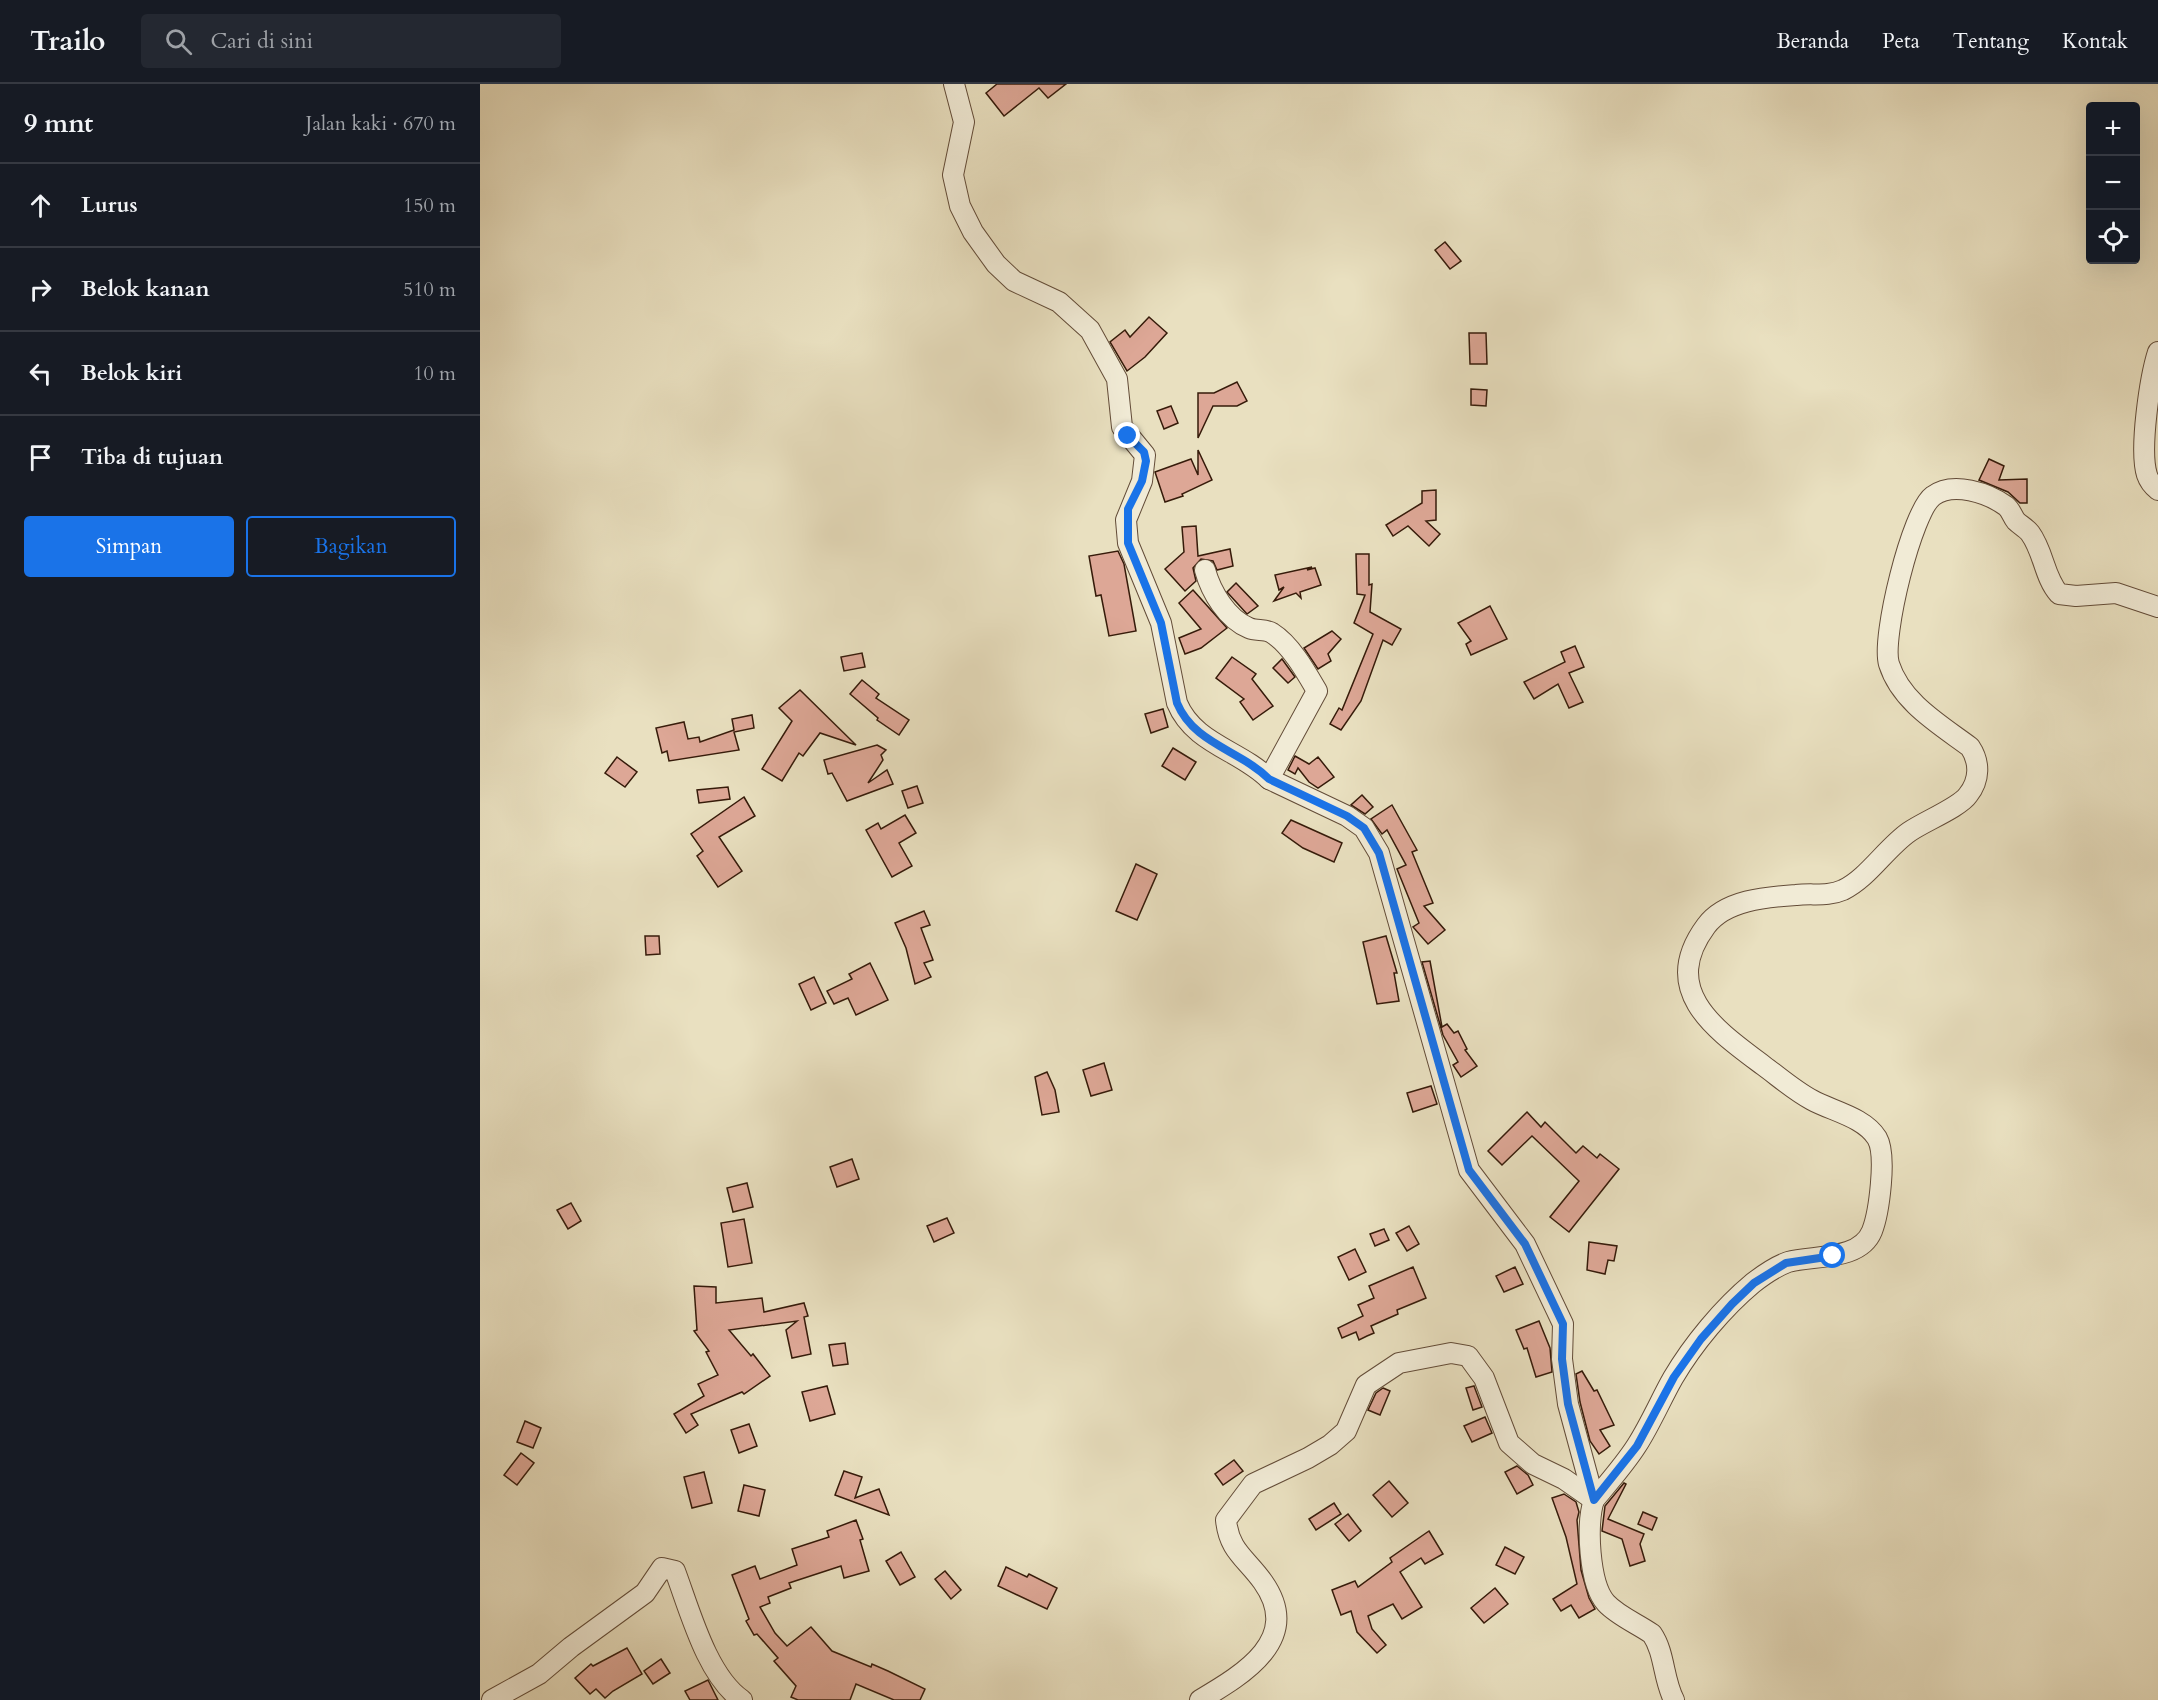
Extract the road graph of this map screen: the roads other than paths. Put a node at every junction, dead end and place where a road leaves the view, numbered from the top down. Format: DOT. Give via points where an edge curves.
graph roads {
  1 [pos="954,84"];
  2 [pos="2158,352"];
  3 [pos="2158,490"];
  4 [pos="1205,570"];
  5 [pos="2158,607"];
  6 [pos="1269,779"];
  7 [pos="1594,1500"];
  8 [pos="492,1700"];
  9 [pos="742,1700"];
  10 [pos="1200,1700"];
  11 [pos="1674,1700"];
  1 -- 6 [label="street" via="964,122 953,175 960,206 973,232 1014,281 1059,302 1090,330 1117,379 1122,427 1145,455 1142,481 1128,509 1128,543 1161,623 1182,715 1206,739"];
  2 -- 3 [label="street" via="2149,396 2145,459 2147,475"];
  4 -- 6 [label="street" via="1209,585 1224,608 1249,628 1271,632 1298,662 1317,692"];
  5 -- 7 [label="street" via="2116,593 2059,594 2050,584 2047,567 2030,533 2015,520 2008,507 1976,491 1942,491 1931,497 1924,508 1892,607 1888,662 1895,679 1915,705 1970,747 1978,768 1975,784 1967,798 1911,830 1845,889 1813,896 1746,900 1713,918 1688,958 1688,979 1694,999 1716,1028 1793,1088 1844,1113 1877,1138 1881,1154 1879,1203 1872,1232 1852,1250 1786,1263 1754,1283 1701,1339 1674,1377 1637,1446"];
  6 -- 7 [label="street" via="1356,822 1379,853 1469,1170 1525,1244 1563,1324 1562,1359 1568,1404"];
  7 -- 10 [label="street" via="1533,1464 1509,1443 1484,1378 1468,1356 1451,1353 1399,1363 1366,1385 1346,1431 1308,1458 1253,1484 1226,1520 1228,1537 1275,1601 1274,1638 1253,1664"];
  7 -- 11 [label="street" via="1589,1543 1599,1590 1605,1602 1657,1641"];
  8 -- 9 [label="street" via="539,1674 645,1593 662,1568 675,1571 719,1677"];
}
